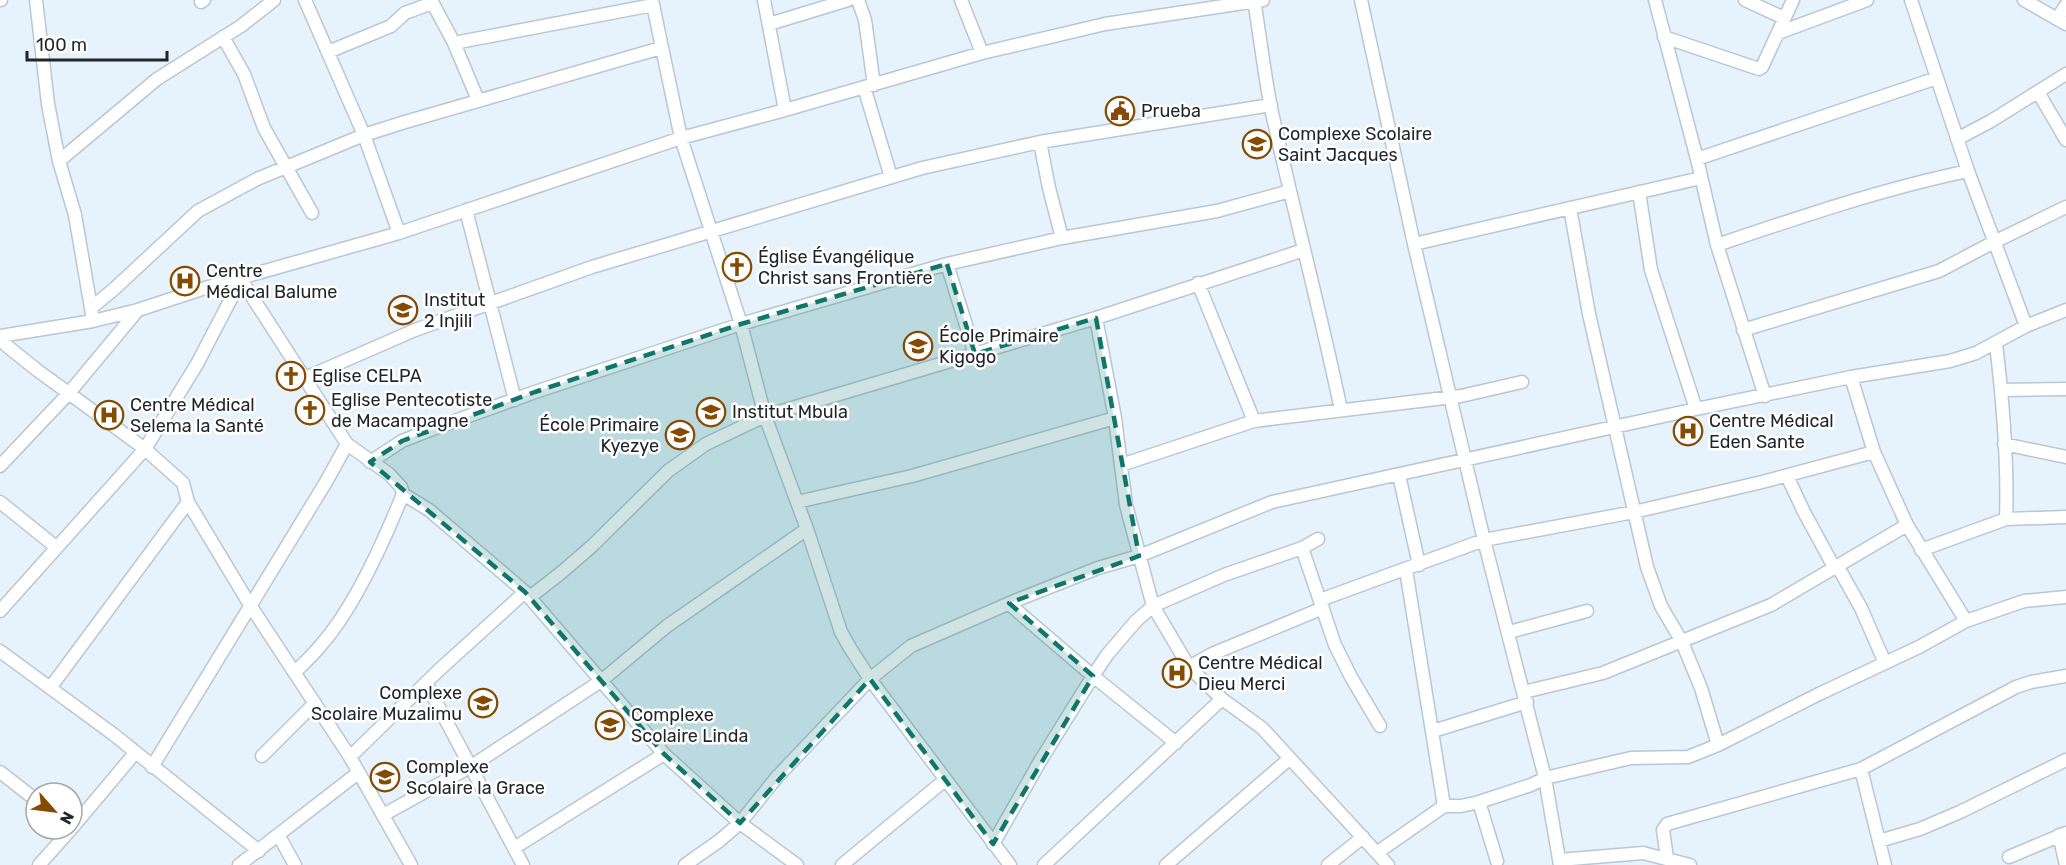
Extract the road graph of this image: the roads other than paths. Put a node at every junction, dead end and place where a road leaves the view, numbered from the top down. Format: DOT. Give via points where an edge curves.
graph roads {
  1 [pos="36,0"];
  2 [pos="274,0"];
  3 [pos="305,0"];
  4 [pos="764,0"];
  5 [pos="848,0"];
  6 [pos="858,0"];
  7 [pos="961,0"];
  8 [pos="1360,0"];
  9 [pos="1655,0"];
  10 [pos="1745,0"];
  11 [pos="1792,0"];
  12 [pos="1867,0"];
  13 [pos="1911,0"];
  14 [pos="2024,0"];
  15 [pos="431,1"];
  16 [pos="1257,1"];
  17 [pos="652,3"];
  18 [pos="2066,5"];
  19 [pos="1784,18"];
  20 [pos="2062,22"];
  21 [pos="769,24"];
  22 [pos="1778,33"];
  23 [pos="223,37"];
  24 [pos="1664,37"];
  25 [pos="454,43"];
  26 [pos="661,48"];
  27 [pos="328,52"];
  28 [pos="982,53"];
  29 [pos="2066,74"];
  30 [pos="1937,78"];
  31 [pos="869,86"];
  32 [pos="2038,92"];
  33 [pos="478,100"];
  34 [pos="1271,105"];
  35 [pos="785,111"];
  36 [pos="364,135"];
  37 [pos="681,138"];
  38 [pos="1958,139"];
  39 [pos="2066,141"];
  40 [pos="1040,142"];
  41 [pos="1697,159"];
  42 [pos="59,161"];
  43 [pos="287,167"];
  44 [pos="1968,171"];
  45 [pos="891,177"];
  46 [pos="1701,178"];
  47 [pos="1290,191"];
  48 [pos="1639,192"];
  49 [pos="2066,207"];
  50 [pos="1570,208"];
  51 [pos="466,210"];
  52 [pos="312,213"];
  53 [pos="712,230"];
  54 [pos="399,233"];
  55 [pos="1062,238"];
  56 [pos="1994,242"];
  57 [pos="1414,244"];
  58 [pos="1717,245"];
  59 [pos="1304,250"];
  60 [pos="947,264"];
  61 [pos="242,280"];
  62 [pos="1198,283"];
  63 [pos="490,303"];
  64 [pos="91,308"];
  65 [pos="138,310"];
  66 [pos="2066,310"];
  67 [pos="1096,318"];
  68 [pos="93,321"];
  69 [pos="741,324"];
  70 [pos="2026,326"];
  71 [pos="1743,330"];
  72 [pos="0,337"];
  73 [pos="1996,344"];
  74 [pos="975,354"];
  75 [pos="1851,377"];
  76 [pos="305,378"];
  77 [pos="1522,382"];
  78 [pos="2066,389"];
  79 [pos="2001,390"];
  80 [pos="69,393"];
  81 [pos="1766,396"];
  82 [pos="1450,397"];
  83 [pos="515,400"];
  84 [pos="1696,409"];
  85 [pos="1341,410"];
  86 [pos="765,416"];
  87 [pos="1115,418"];
  88 [pos="1254,421"];
  89 [pos="1615,427"];
  90 [pos="347,444"];
  91 [pos="2004,444"];
  92 [pos="146,449"];
  93 [pos="1874,452"];
  94 [pos="2066,457"];
  95 [pos="1466,461"];
  96 [pos="370,462"];
  97 [pos="0,465"];
  98 [pos="1121,465"];
  99 [pos="1399,475"];
  100 [pos="1787,476"];
  101 [pos="403,494"];
  102 [pos="0,502"];
  103 [pos="188,502"];
  104 [pos="797,502"];
  105 [pos="1634,512"];
  106 [pos="2066,517"];
  107 [pos="2006,519"];
  108 [pos="1907,525"];
  109 [pos="807,529"];
  110 [pos="1318,539"];
  111 [pos="1484,540"];
  112 [pos="56,547"];
  113 [pos="1302,548"];
  114 [pos="1921,550"];
  115 [pos="1139,556"];
  116 [pos="1419,565"];
  117 [pos="1837,568"];
  118 [pos="1406,570"];
  119 [pos="528,594"];
  120 [pos="2066,597"];
  121 [pos="1009,604"];
  122 [pos="1322,604"];
  123 [pos="250,605"];
  124 [pos="1153,606"];
  125 [pos="0,611"];
  126 [pos="1587,611"];
  127 [pos="1966,621"];
  128 [pos="1509,632"];
  129 [pos="1682,642"];
  130 [pos="0,651"];
  131 [pos="1885,663"];
  132 [pos="1189,667"];
  133 [pos="295,672"];
  134 [pos="1093,676"];
  135 [pos="2066,676"];
  136 [pos="870,679"];
  137 [pos="601,681"];
  138 [pos="426,683"];
  139 [pos="50,688"];
  140 [pos="1526,697"];
  141 [pos="1222,699"];
  142 [pos="315,703"];
  143 [pos="1380,726"];
  144 [pos="1433,730"];
  145 [pos="1176,742"];
  146 [pos="1718,745"];
  147 [pos="135,753"];
  148 [pos="664,754"];
  149 [pos="262,756"];
  150 [pos="350,757"];
  151 [pos="1289,759"];
  152 [pos="2066,760"];
  153 [pos="152,767"];
  154 [pos="470,767"];
  155 [pos="1861,769"];
  156 [pos="0,772"];
  157 [pos="358,773"];
  158 [pos="1545,778"];
  159 [pos="945,780"];
  160 [pos="24,791"];
  161 [pos="1479,802"];
  162 [pos="1444,806"];
  163 [pos="84,814"];
  164 [pos="383,815"];
  165 [pos="740,823"];
  166 [pos="2063,834"];
  167 [pos="279,836"];
  168 [pos="1363,837"];
  169 [pos="60,841"];
  170 [pos="1879,841"];
  171 [pos="993,844"];
  172 [pos="514,848"];
  173 [pos="259,851"];
  174 [pos="1378,852"];
  175 [pos="2009,857"];
  176 [pos="1667,858"];
  177 [pos="1497,861"];
  178 [pos="1559,862"];
  179 [pos="39,865"];
  180 [pos="239,865"];
  181 [pos="295,865"];
  182 [pos="411,865"];
  183 [pos="524,865"];
  184 [pos="684,865"];
  185 [pos="796,865"];
  186 [pos="842,865"];
  187 [pos="1010,865"];
  188 [pos="1044,865"];
  189 [pos="1166,865"];
  190 [pos="1328,865"];
  191 [pos="1388,865"];
  192 [pos="1690,865"];
  193 [pos="1885,865"];
  194 [pos="2066,865"];
  1 -- 42 [label="street"];
  2 -- 23 [label="street"];
  3 -- 27 [label="street"];
  4 -- 21 [label="street"];
  5 -- 21 [label="street"];
  6 -- 31 [label="street" via="865,20"];
  7 -- 28 [label="street"];
  8 -- 57 [label="street"];
  9 -- 24 [label="street"];
  10 -- 19 [label="street"];
  11 -- 19 [label="street"];
  12 -- 22 [label="street"];
  13 -- 30 [label="street"];
  14 -- 20 [label="street"];
  15 -- 25 [label="street"];
  15 -- 27 [label="street" via="405,13 391,26"];
  16 -- 28 [label="street" via="1105,24"];
  16 -- 34 [label="street"];
  17 -- 25 [label="street"];
  17 -- 26 [label="street"];
  18 -- 20 [label="street"];
  19 -- 22 [label="street"];
  21 -- 35 [label="street"];
  22 -- 24 [label="street" via="1762,67 1756,69"];
  23 -- 42 [label="street" via="157,80"];
  23 -- 43 [label="street" via="244,74 264,128"];
  24 -- 41 [label="street"];
  25 -- 33 [label="street"];
  26 -- 33 [label="street"];
  26 -- 37 [label="street"];
  27 -- 36 [label="street"];
  28 -- 31 [label="street"];
  29 -- 32 [label="street"];
  30 -- 38 [label="street"];
  30 -- 41 [label="street"];
  31 -- 35 [label="street"];
  31 -- 45 [label="street"];
  32 -- 38 [label="street"];
  32 -- 39 [label="street"];
  33 -- 36 [label="street"];
  34 -- 40 [label="street"];
  34 -- 47 [label="street"];
  35 -- 37 [label="street"];
  36 -- 43 [label="street"];
  36 -- 54 [label="street"];
  37 -- 51 [label="street"];
  37 -- 53 [label="street"];
  38 -- 44 [label="street"];
  40 -- 45 [label="street"];
  40 -- 55 [label="street"];
  41 -- 46 [label="street"];
  42 -- 64 [label="street" via="75,215"];
  43 -- 52 [label="street"];
  43 -- 64 [label="street" via="198,211"];
  44 -- 56 [label="street"];
  44 -- 58 [label="street" via="1845,202"];
  45 -- 53 [label="street"];
  46 -- 48 [label="street"];
  46 -- 58 [label="street"];
  47 -- 55 [label="street" via="1217,211"];
  47 -- 59 [label="street"];
  48 -- 50 [label="street"];
  48 -- 84 [label="street" via="1651,270"];
  49 -- 56 [label="street"];
  50 -- 57 [label="street"];
  50 -- 89 [label="street"];
  51 -- 54 [label="street"];
  51 -- 63 [label="street"];
  53 -- 63 [label="street"];
  53 -- 69 [label="street"];
  54 -- 61 [label="street"];
  55 -- 60 [label="street"];
  56 -- 70 [label="street"];
  56 -- 71 [label="street" via="1939,271"];
  57 -- 82 [label="street"];
  58 -- 71 [label="street"];
  59 -- 62 [label="street"];
  59 -- 85 [label="street"];
  60 -- 69 [label="street"];
  60 -- 74 [label="street"];
  61 -- 65 [label="street"];
  61 -- 76 [label="street"];
  61 -- 92 [label="street"];
  62 -- 67 [label="street"];
  62 -- 88 [label="street"];
  63 -- 76 [label="street"];
  63 -- 83 [label="street"];
  64 -- 68 [label="street"];
  65 -- 68 [label="street"];
  65 -- 80 [label="street"];
  66 -- 70 [label="street"];
  67 -- 74 [label="street"];
  67 -- 87 [label="street"];
  68 -- 72 [label="street"];
  69 -- 83 [label="street"];
  69 -- 86 [label="street"];
  70 -- 73 [label="street"];
  71 -- 81 [label="street"];
  72 -- 80 [label="street"];
  73 -- 75 [label="street" via="1950,361"];
  73 -- 79 [label="street"];
  74 -- 86 [label="street"];
  75 -- 81 [label="street"];
  75 -- 93 [label="street"];
  76 -- 90 [label="street"];
  77 -- 82 [label="street"];
  78 -- 79 [label="street"];
  79 -- 91 [label="street"];
  80 -- 92 [label="street"];
  80 -- 97 [label="street"];
  81 -- 84 [label="street"];
  82 -- 85 [label="street"];
  82 -- 95 [label="street"];
  83 -- 96 [label="street" via="402,441"];
  84 -- 89 [label="street"];
  85 -- 88 [label="street"];
  86 -- 104 [label="street"];
  86 -- 119 [label="street" via="687,456 562,572"];
  87 -- 98 [label="street"];
  87 -- 104 [label="street" via="912,476"];
  88 -- 98 [label="street"];
  89 -- 95 [label="street"];
  89 -- 105 [label="street"];
  90 -- 96 [label="street"];
  90 -- 123 [label="street"];
  91 -- 94 [label="street"];
  91 -- 107 [label="street"];
  92 -- 103 [label="street" via="183,483"];
  92 -- 112 [label="street"];
  93 -- 100 [label="street"];
  93 -- 108 [label="street"];
  95 -- 99 [label="street"];
  95 -- 111 [label="street"];
  96 -- 101 [label="street" via="402,487"];
  98 -- 115 [label="street"];
  99 -- 115 [label="street" via="1272,502"];
  99 -- 116 [label="street"];
  100 -- 105 [label="street"];
  100 -- 117 [label="street"];
  101 -- 119 [label="street" via="429,510"];
  101 -- 133 [label="street" via="375,556 336,626"];
  102 -- 112 [label="street"];
  103 -- 123 [label="street"];
  103 -- 139 [label="street"];
  104 -- 109 [label="street"];
  105 -- 111 [label="street"];
  105 -- 129 [label="street" via="1652,585"];
  106 -- 107 [label="street"];
  107 -- 114 [label="street"];
  108 -- 114 [label="street"];
  108 -- 117 [label="street"];
  109 -- 136 [label="street" via="842,632"];
  109 -- 137 [label="street" via="667,626"];
  110 -- 113 [label="street"];
  111 -- 116 [label="street"];
  111 -- 128 [label="street"];
  112 -- 125 [label="street"];
  113 -- 122 [label="street"];
  113 -- 124 [label="street" via="1224,575"];
  114 -- 127 [label="street"];
  115 -- 121 [label="street"];
  115 -- 124 [label="street"];
  116 -- 118 [label="street"];
  117 -- 129 [label="street" via="1771,605"];
  117 -- 131 [label="street" via="1861,608"];
  118 -- 122 [label="street"];
  118 -- 144 [label="street"];
  119 -- 137 [label="street"];
  119 -- 138 [label="street"];
  120 -- 127 [label="street" via="2024,602"];
  121 -- 134 [label="street"];
  121 -- 136 [label="street" via="911,646"];
  122 -- 132 [label="street"];
  122 -- 143 [label="street" via="1342,659"];
  123 -- 133 [label="street"];
  123 -- 153 [label="street"];
  124 -- 132 [label="street"];
  124 -- 134 [label="street" via="1136,621"];
  126 -- 128 [label="street"];
  127 -- 131 [label="street"];
  128 -- 140 [label="street"];
  129 -- 140 [label="street"];
  129 -- 146 [label="street"];
  130 -- 139 [label="street"];
  131 -- 146 [label="street"];
  132 -- 141 [label="street"];
  133 -- 142 [label="street"];
  134 -- 145 [label="street"];
  134 -- 171 [label="street"];
  135 -- 155 [label="street" via="2016,687"];
  136 -- 159 [label="street"];
  136 -- 165 [label="street" via="777,777"];
  137 -- 148 [label="street"];
  137 -- 154 [label="street"];
  138 -- 150 [label="street"];
  138 -- 154 [label="street"];
  139 -- 147 [label="street"];
  140 -- 144 [label="street"];
  140 -- 158 [label="street"];
  141 -- 145 [label="street"];
  141 -- 151 [label="street" via="1262,728"];
  142 -- 149 [label="street"];
  142 -- 150 [label="street"];
  144 -- 162 [label="street"];
  145 -- 188 [label="street"];
  146 -- 158 [label="street" via="1688,757 1631,758"];
  147 -- 153 [label="street"];
  147 -- 163 [label="street"];
  148 -- 165 [label="street"];
  148 -- 172 [label="street"];
  150 -- 157 [label="street"];
  151 -- 168 [label="street"];
  151 -- 189 [label="street"];
  152 -- 170 [label="street" via="1960,812"];
  153 -- 173 [label="street"];
  154 -- 164 [label="street"];
  154 -- 172 [label="street"];
  155 -- 170 [label="street"];
  155 -- 176 [label="street" via="1667,825 1663,830"];
  156 -- 160 [label="street"];
  157 -- 164 [label="street"];
  157 -- 167 [label="street"];
  158 -- 161 [label="street"];
  158 -- 178 [label="street"];
  159 -- 171 [label="street"];
  159 -- 186 [label="street"];
  161 -- 162 [label="street"];
  161 -- 177 [label="street"];
  162 -- 174 [label="street"];
  164 -- 182 [label="street"];
  165 -- 184 [label="street"];
  165 -- 185 [label="street"];
  166 -- 175 [label="street"];
  166 -- 194 [label="street"];
  167 -- 173 [label="street"];
  167 -- 181 [label="street"];
  168 -- 174 [label="street"];
  168 -- 190 [label="street"];
  169 -- 179 [label="street"];
  170 -- 193 [label="street"];
  171 -- 187 [label="street"];
  172 -- 183 [label="street"];
  173 -- 180 [label="street"];
  174 -- 191 [label="street"];
  176 -- 178 [label="street" via="1643,853"];
  176 -- 192 [label="street"];
}
